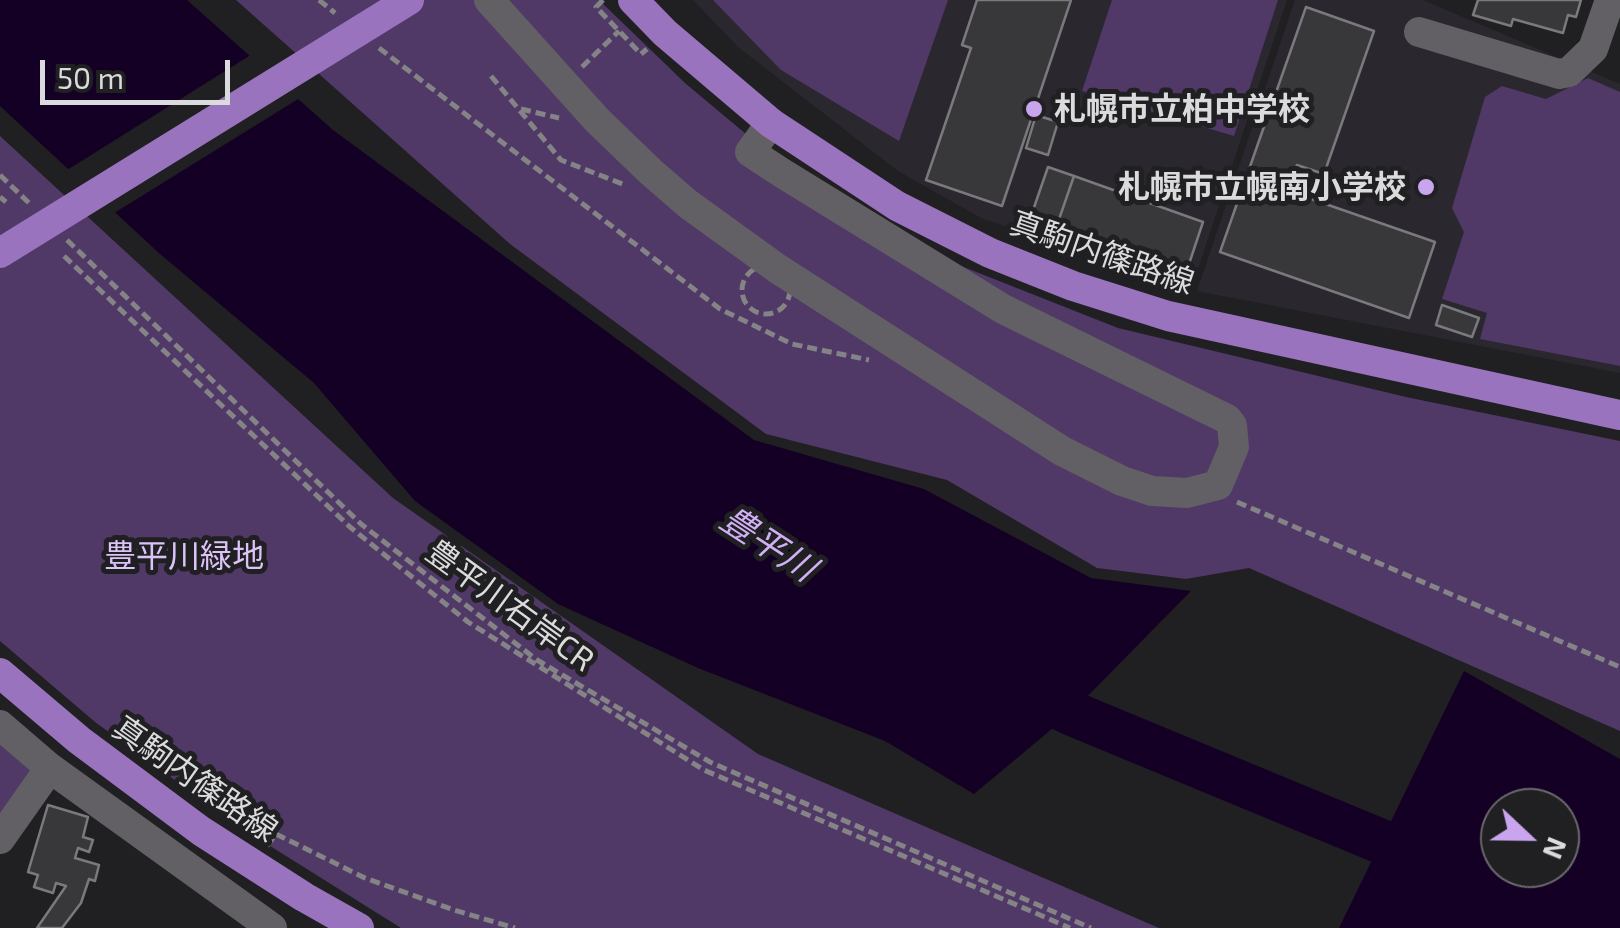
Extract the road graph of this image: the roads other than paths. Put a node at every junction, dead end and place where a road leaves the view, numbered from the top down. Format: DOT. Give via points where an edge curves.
graph roads {
  1 [pos="409,0"];
  2 [pos="489,0"];
  3 [pos="633,0"];
  4 [pos="1611,18"];
  5 [pos="1420,32"];
  6 [pos="771,123"];
  7 [pos="0,253"];
  8 [pos="1620,415"];
  9 [pos="0,673"];
  10 [pos="0,725"];
  11 [pos="50,768"];
  12 [pos="0,840"];
  13 [pos="272,928"];
  14 [pos="359,928"];
  1 -- 7 [label="main road"];
  2 -- 6 [label="street" via="611,135 688,204 778,269 1062,452 1152,491 1187,494 1218,485 1234,447 1227,419 1003,309 782,174 750,152"];
  3 -- 6 [label="main road, 真駒内篠路線"];
  4 -- 5 [label="street" via="1593,49 1559,74"];
  6 -- 8 [label="main road, 真駒内篠路線" via="897,206 1074,286 1168,316"];
  9 -- 14 [label="main road, 真駒内篠路線" via="161,802"];
  10 -- 11 [label="street"];
  11 -- 12 [label="street"];
  11 -- 13 [label="street"];
}
